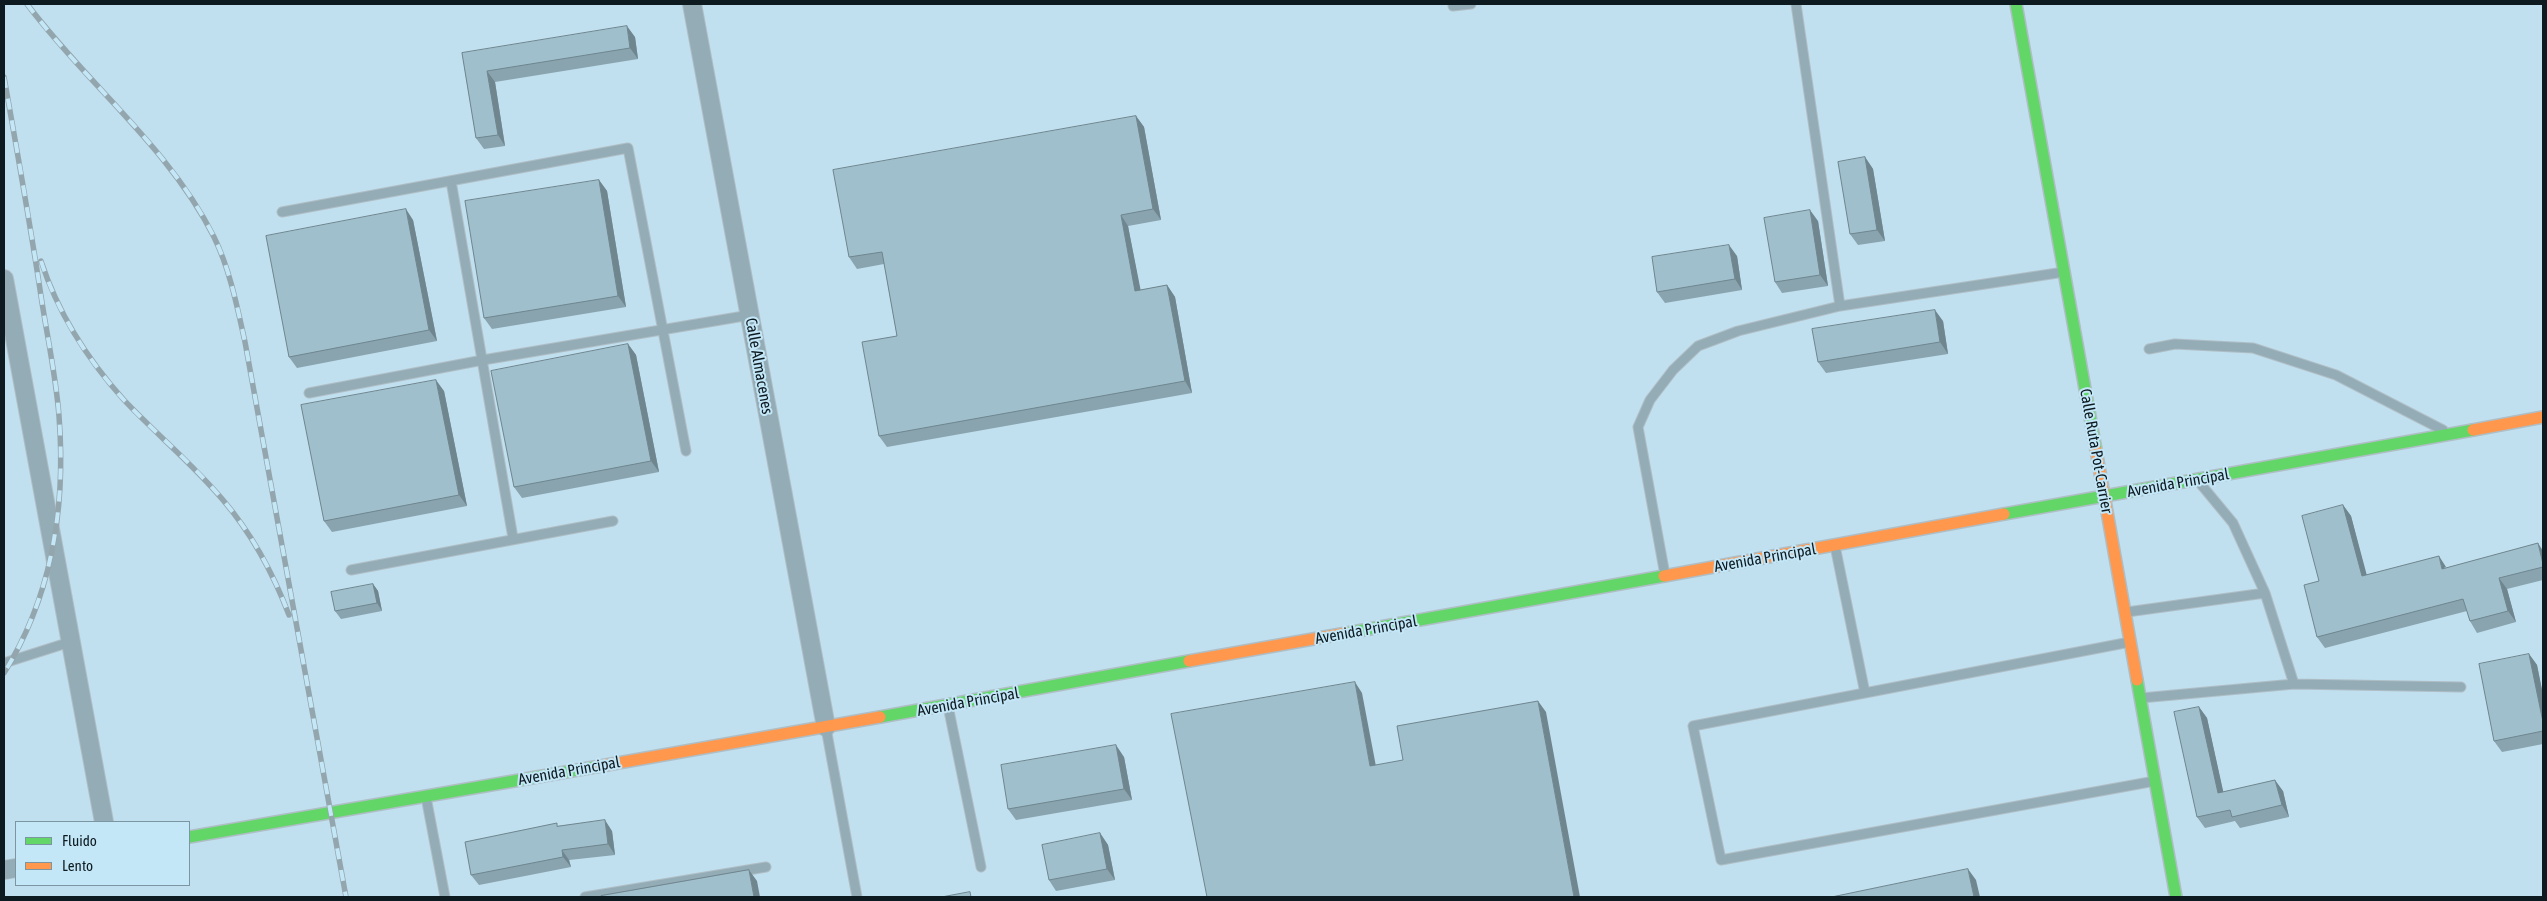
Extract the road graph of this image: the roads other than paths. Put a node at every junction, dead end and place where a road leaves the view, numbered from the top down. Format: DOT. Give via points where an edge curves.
graph roads {
  1 [pos="692,4"];
  2 [pos="1453,4"];
  3 [pos="1471,4"];
  4 [pos="1796,4"];
  5 [pos="2016,4"];
  6 [pos="451,181"];
  7 [pos="282,212"];
  8 [pos="2064,272"];
  9 [pos="4,279"];
  10 [pos="1840,306"];
  11 [pos="750,314"];
  12 [pos="662,329"];
  13 [pos="2149,348"];
  14 [pos="483,360"];
  15 [pos="309,393"];
  16 [pos="2543,417"];
  17 [pos="2450,434"];
  18 [pos="686,451"];
  19 [pos="2196,480"];
  20 [pos="2104,496"];
  21 [pos="613,521"];
  22 [pos="513,538"];
  23 [pos="1835,545"];
  24 [pos="351,570"];
  25 [pos="1665,576"];
  26 [pos="2265,593"];
  27 [pos="2126,612"];
  28 [pos="70,642"];
  29 [pos="2130,642"];
  30 [pos="4,663"];
  31 [pos="2294,684"];
  32 [pos="2460,687"];
  33 [pos="1864,693"];
  34 [pos="2140,698"];
  35 [pos="948,705"];
  36 [pos="826,728"];
  37 [pos="2155,781"];
  38 [pos="426,795"];
  39 [pos="104,821"];
  40 [pos="190,837"];
  41 [pos="766,867"];
  42 [pos="981,868"];
  43 [pos="445,897"];
  44 [pos="585,897"];
  45 [pos="857,897"];
  46 [pos="2176,897"];
  1 -- 11 [label="street, Calle Almacenes"];
  2 -- 3 [label="lane"];
  4 -- 10 [label="lane"];
  5 -- 8 [label="street, Calle Ruta Pot-Carrier"];
  6 -- 7 [label="lane"];
  6 -- 12 [label="lane" via="628,148"];
  6 -- 14 [label="lane"];
  8 -- 10 [label="lane"];
  8 -- 20 [label="street, Calle Ruta Pot-Carrier"];
  9 -- 28 [label="street"];
  10 -- 25 [label="lane" via="1738,331 1698,346 1673,370 1650,400 1638,427"];
  11 -- 12 [label="lane"];
  11 -- 36 [label="street, Calle Almacenes"];
  12 -- 14 [label="lane"];
  12 -- 18 [label="lane"];
  13 -- 17 [label="lane" via="2175,344 2253,348 2336,375"];
  14 -- 15 [label="lane"];
  14 -- 22 [label="lane"];
  16 -- 17 [label="street, Avenida Principal"];
  17 -- 19 [label="street, Avenida Principal"];
  19 -- 20 [label="street, Avenida Principal"];
  19 -- 26 [label="lane" via="2233,523"];
  20 -- 23 [label="street, Avenida Principal"];
  20 -- 27 [label="street, Calle Ruta Pot-Carrier"];
  21 -- 22 [label="lane"];
  22 -- 24 [label="lane"];
  23 -- 25 [label="street, Avenida Principal"];
  23 -- 33 [label="lane"];
  25 -- 35 [label="street, Avenida Principal"];
  26 -- 27 [label="lane"];
  26 -- 31 [label="lane"];
  27 -- 29 [label="street, Calle Ruta Pot-Carrier"];
  28 -- 30 [label="lane"];
  28 -- 39 [label="street"];
  29 -- 33 [label="lane"];
  29 -- 34 [label="street, Calle Ruta Pot-Carrier"];
  31 -- 32 [label="lane"];
  31 -- 34 [label="lane"];
  33 -- 37 [label="lane" via="1693,726 1721,860"];
  34 -- 37 [label="street, Calle Ruta Pot-Carrier"];
  35 -- 36 [label="street, Avenida Principal"];
  35 -- 42 [label="lane"];
  36 -- 38 [label="street, Avenida Principal"];
  36 -- 45 [label="lane"];
  37 -- 46 [label="street, Calle Ruta Pot-Carrier"];
  38 -- 40 [label="street, Avenida Principal"];
  38 -- 43 [label="lane"];
  41 -- 44 [label="lane"];
}
